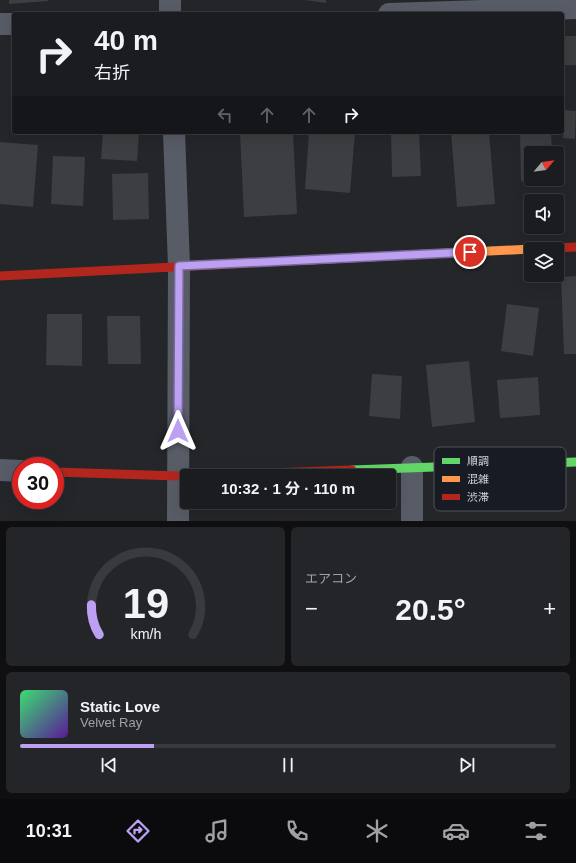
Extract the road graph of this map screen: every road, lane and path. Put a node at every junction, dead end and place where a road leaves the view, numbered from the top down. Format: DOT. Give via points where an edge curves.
graph roads {
  1 [pos="170,0"];
  2 [pos="576,8"];
  3 [pos="170,12"];
  4 [pos="451,12"];
  5 [pos="0,24"];
  6 [pos="12,24"];
  7 [pos="174,134"];
  8 [pos="576,247"];
  9 [pos="564,248"];
  10 [pos="524,249"];
  11 [pos="179,266"];
  12 [pos="0,276"];
  13 [pos="566,462"];
  14 [pos="576,462"];
  15 [pos="434,466"];
  16 [pos="412,467"];
  17 [pos="0,470"];
  18 [pos="12,471"];
  19 [pos="64,472"];
  20 [pos="178,476"];
  21 [pos="178,521"];
  22 [pos="412,521"];
  1 -- 3 [label="street"];
  2 -- 4 [label="street"];
  5 -- 6 [label="street"];
  7 -- 11 [label="street"];
  8 -- 9 [label="street"];
  10 -- 11 [label="street"];
  11 -- 12 [label="street"];
  11 -- 20 [label="street"];
  13 -- 14 [label="street"];
  15 -- 16 [label="street"];
  16 -- 20 [label="street"];
  16 -- 22 [label="street"];
  17 -- 18 [label="street"];
  19 -- 20 [label="street"];
  20 -- 21 [label="street"];
}
